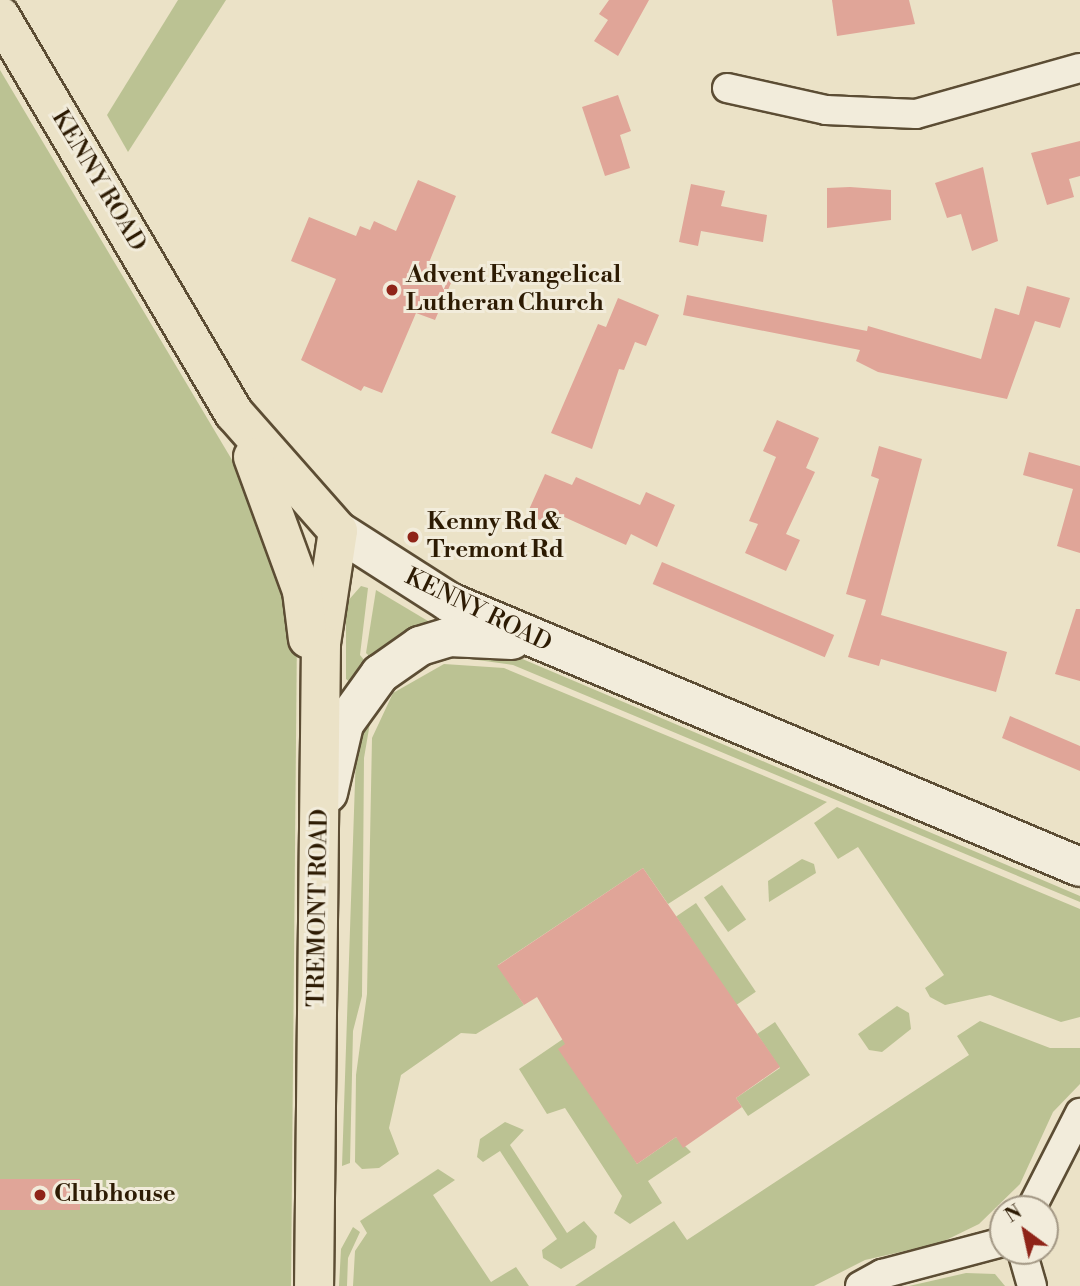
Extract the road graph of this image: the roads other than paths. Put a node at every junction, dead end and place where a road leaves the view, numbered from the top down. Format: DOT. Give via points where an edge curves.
graph roads {
  1 [pos="0,16"];
  2 [pos="1080,68"];
  3 [pos="727,88"];
  4 [pos="234,413"];
  5 [pos="338,531"];
  6 [pos="559,651"];
  7 [pos="320,848"];
  8 [pos="1080,867"];
  9 [pos="1080,1113"];
  10 [pos="1038,1195"];
  11 [pos="989,1246"];
  12 [pos="1026,1265"];
  13 [pos="314,1286"];
  14 [pos="860,1286"];
  15 [pos="1032,1286"];
  1 -- 4 [label="main road, KENNY ROAD"];
  2 -- 3 [label="street" via="916,114 826,110"];
  4 -- 5 [label="main road, KENNY ROAD"];
  4 -- 7 [label="main road" via="302,591"];
  5 -- 6 [label="main road, KENNY ROAD" via="449,602"];
  5 -- 7 [label="main road, TREMONT ROAD" via="321,644"];
  6 -- 7 [label="main road" via="484,634 449,637 420,646 380,674 344,724"];
  6 -- 8 [label="main road, KENNY ROAD"];
  7 -- 13 [label="main road, TREMONT ROAD"];
  9 -- 10 [label="street"];
  11 -- 14 [label="street" via="882,1274"];
  12 -- 15 [label="street"];
}
